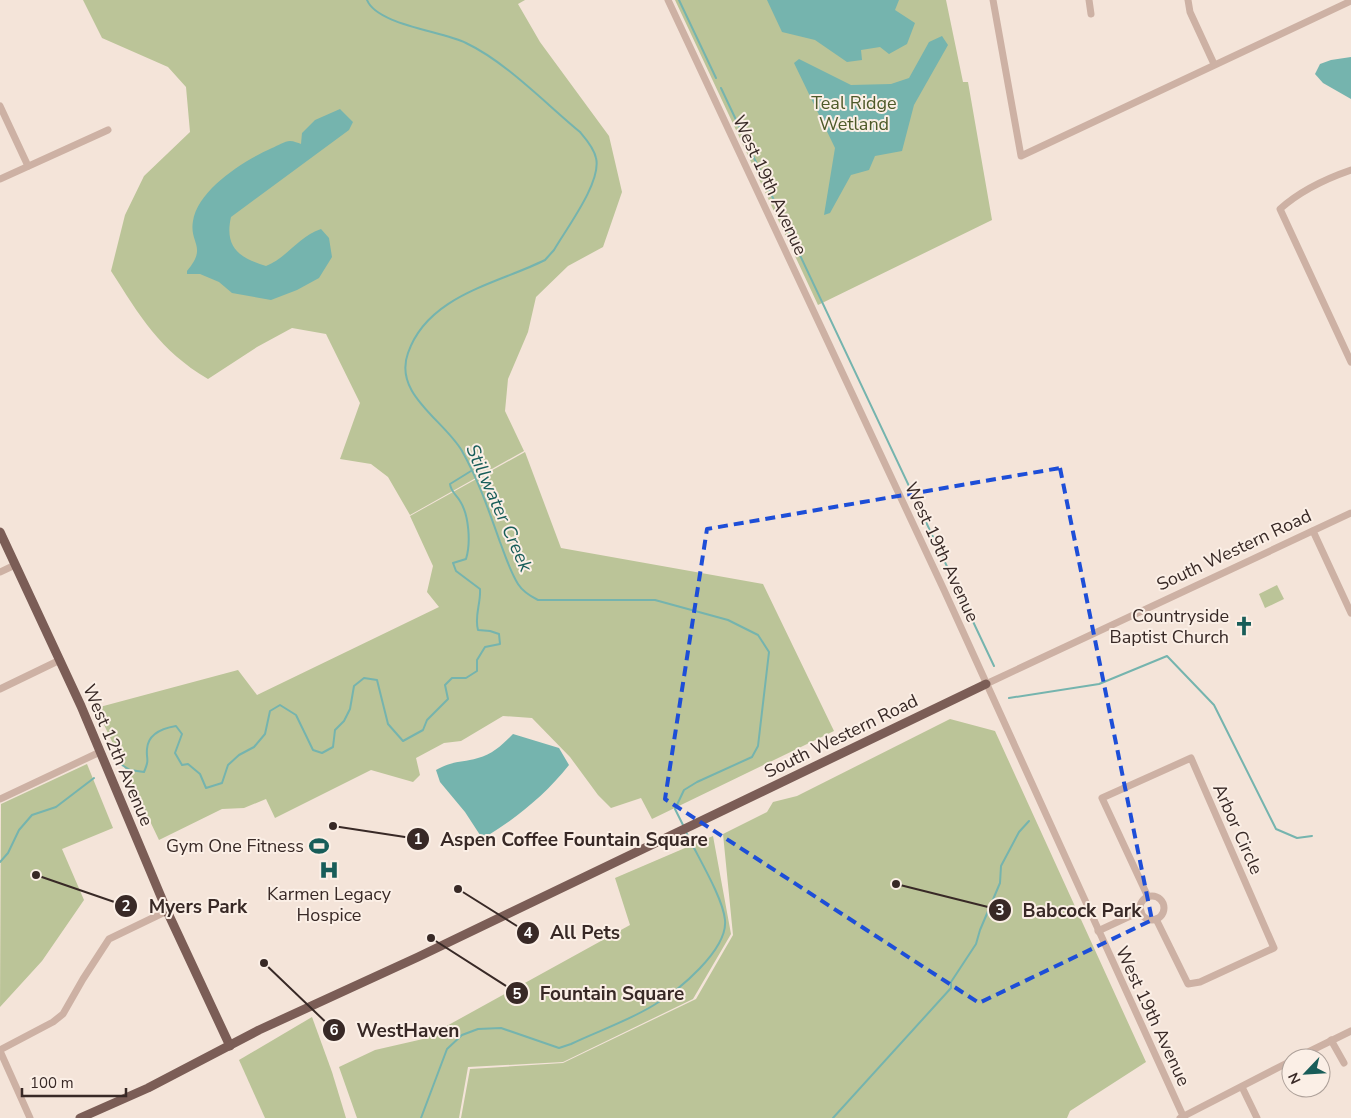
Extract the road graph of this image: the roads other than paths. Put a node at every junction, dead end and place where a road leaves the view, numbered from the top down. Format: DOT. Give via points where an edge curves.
graph roads {
  1 [pos="668,0"];
  2 [pos="993,0"];
  3 [pos="1089,0"];
  4 [pos="1188,0"];
  5 [pos="1351,2"];
  6 [pos="1091,14"];
  7 [pos="1214,64"];
  8 [pos="0,106"];
  9 [pos="108,130"];
  10 [pos="28,166"];
  11 [pos="1351,170"];
  12 [pos="0,179"];
  13 [pos="1351,362"];
  14 [pos="1351,513"];
  15 [pos="1313,531"];
  16 [pos="0,532"];
  17 [pos="15,565"];
  18 [pos="0,572"];
  19 [pos="1351,613"];
  20 [pos="60,660"];
  21 [pos="986,684"];
  22 [pos="0,689"];
  23 [pos="100,752"];
  24 [pos="0,799"];
  25 [pos="1148,897"];
  26 [pos="167,911"];
  27 [pos="1141,911"];
  28 [pos="1156,919"];
  29 [pos="1098,931"];
  30 [pos="1351,1031"];
  31 [pos="1331,1040"];
  32 [pos="230,1046"];
  33 [pos="1315,1048"];
  34 [pos="0,1050"];
  35 [pos="1344,1062"];
  36 [pos="1281,1066"];
  37 [pos="1242,1087"];
  38 [pos="1182,1117"];
  39 [pos="30,1118"];
  40 [pos="80,1118"];
  41 [pos="1257,1118"];
  1 -- 21 [label="street, West 19th Avenue"];
  2 -- 7 [label="street" via="1020,156"];
  3 -- 6 [label="street"];
  4 -- 7 [label="street" via="1190,12"];
  5 -- 7 [label="street"];
  8 -- 10 [label="street"];
  9 -- 10 [label="street"];
  10 -- 12 [label="street"];
  11 -- 13 [label="street" via="1323,180 1293,197 1280,209"];
  14 -- 15 [label="street, South Western Road"];
  15 -- 19 [label="street"];
  15 -- 21 [label="street, South Western Road"];
  16 -- 17 [label="main road, West 12th Avenue"];
  17 -- 18 [label="street"];
  17 -- 20 [label="main road, West 12th Avenue"];
  20 -- 22 [label="street"];
  20 -- 23 [label="main road, West 12th Avenue"];
  21 -- 29 [label="street, West 19th Avenue"];
  21 -- 32 [label="main road, South Western Road"];
  23 -- 24 [label="street"];
  23 -- 26 [label="main road, West 12th Avenue"];
  25 -- 27 [label="street" via="1142,901"];
  25 -- 28 [label="street" via="1159,898 1163,904 1164,911"];
  25 -- 28 [label="street, Arbor Circle" via="1102,798 1190,758 1274,948 1200,982 1188,984"];
  26 -- 32 [label="main road, West 12th Avenue"];
  26 -- 34 [label="street" via="109,939 63,1014"];
  27 -- 28 [label="street" via="1149,919"];
  27 -- 29 [label="street"];
  29 -- 38 [label="street, West 19th Avenue"];
  30 -- 31 [label="street"];
  31 -- 33 [label="street"];
  31 -- 35 [label="street"];
  32 -- 40 [label="main road"];
  34 -- 39 [label="street"];
  36 -- 37 [label="street"];
  37 -- 38 [label="street"];
  37 -- 41 [label="street"];
}
